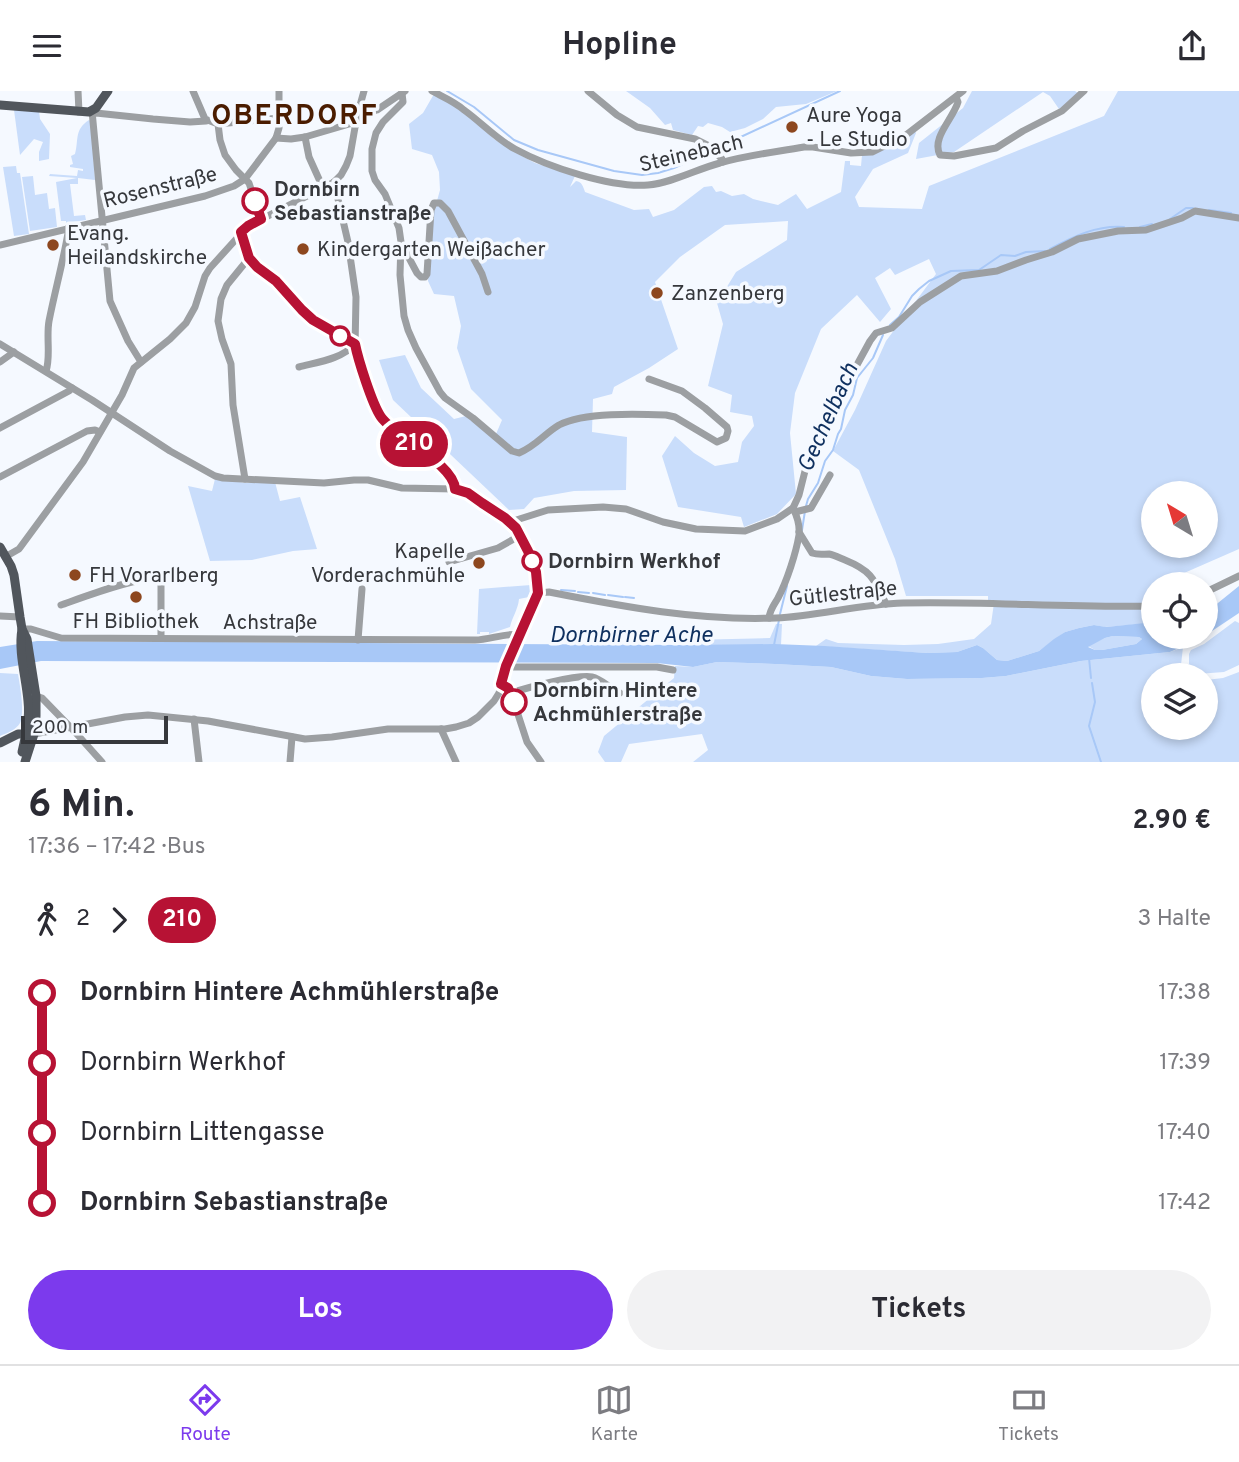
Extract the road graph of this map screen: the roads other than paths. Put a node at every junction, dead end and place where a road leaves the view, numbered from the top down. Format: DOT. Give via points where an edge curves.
graph roads {
  1 [pos="78,91"];
  2 [pos="108,91"];
  3 [pos="193,91"];
  4 [pos="279,91"];
  5 [pos="364,91"];
  6 [pos="432,91"];
  7 [pos="587,91"];
  8 [pos="963,91"];
  9 [pos="1084,91"];
  10 [pos="404,92"];
  11 [pos="956,97"];
  12 [pos="0,106"];
  13 [pos="92,111"];
  14 [pos="79,112"];
  15 [pos="279,118"];
  16 [pos="357,119"];
  17 [pos="206,121"];
  18 [pos="218,124"];
  19 [pos="306,137"];
  20 [pos="276,138"];
  21 [pos="723,162"];
  22 [pos="245,179"];
  23 [pos="334,182"];
  24 [pos="323,188"];
  25 [pos="1239,218"];
  26 [pos="261,219"];
  27 [pos="101,220"];
  28 [pos="68,228"];
  29 [pos="241,232"];
  30 [pos="401,242"];
  31 [pos="0,245"];
  32 [pos="249,258"];
  33 [pos="488,292"];
  34 [pos="0,344"];
  35 [pos="355,344"];
  36 [pos="14,352"];
  37 [pos="0,362"];
  38 [pos="141,362"];
  39 [pos="299,367"];
  40 [pos="46,371"];
  41 [pos="649,379"];
  42 [pos="72,388"];
  43 [pos="112,412"];
  44 [pos="0,428"];
  45 [pos="100,432"];
  46 [pos="830,475"];
  47 [pos="0,477"];
  48 [pos="245,479"];
  49 [pos="455,489"];
  50 [pos="794,510"];
  51 [pos="510,522"];
  52 [pos="521,535"];
  53 [pos="801,535"];
  54 [pos="3,552"];
  55 [pos="449,562"];
  56 [pos="1239,576"];
  57 [pos="1218,586"];
  58 [pos="362,589"];
  59 [pos="538,593"];
  60 [pos="886,604"];
  61 [pos="61,605"];
  62 [pos="1141,606"];
  63 [pos="0,616"];
  64 [pos="20,617"];
  65 [pos="776,617"];
  66 [pos="22,629"];
  67 [pos="161,638"];
  68 [pos="518,638"];
  69 [pos="358,640"];
  70 [pos="507,665"];
  71 [pos="565,666"];
  72 [pos="28,667"];
  73 [pos="673,670"];
  74 [pos="568,679"];
  75 [pos="501,684"];
  76 [pos="512,693"];
  77 [pos="620,693"];
  78 [pos="36,696"];
  79 [pos="194,719"];
  80 [pos="71,728"];
  81 [pos="440,729"];
  82 [pos="28,736"];
  83 [pos="292,737"];
  84 [pos="1,743"];
  85 [pos="22,762"];
  86 [pos="102,762"];
  87 [pos="199,762"];
  88 [pos="290,762"];
  89 [pos="456,762"];
  90 [pos="541,762"];
  1 -- 14 [label="street"];
  2 -- 13 [label="main road"];
  3 -- 17 [label="street"];
  4 -- 15 [label="street"];
  5 -- 16 [label="street"];
  6 -- 21 [label="street, Steinebach" via="463,108 513,148 611,183 650,185"];
  7 -- 21 [label="street" via="637,127 695,139"];
  8 -- 11 [label="street, Steinebach"];
  9 -- 11 [label="street" via="1062,111 996,148 940,155 942,130 956,110"];
  10 -- 16 [label="street"];
  10 -- 30 [label="street" via="403,102 376,133 372,159 373,175 385,194"];
  11 -- 21 [label="street, Steinebach" via="906,135 872,152 804,147"];
  12 -- 14 [label="main road"];
  13 -- 14 [label="main road"];
  13 -- 17 [label="street"];
  13 -- 27 [label="street"];
  15 -- 18 [label="street"];
  15 -- 20 [label="street"];
  16 -- 19 [label="street"];
  16 -- 23 [label="street" via="350,156"];
  17 -- 18 [label="street"];
  18 -- 22 [label="street" via="225,155"];
  19 -- 20 [label="street"];
  19 -- 24 [label="street"];
  20 -- 22 [label="street"];
  22 -- 26 [label="street"];
  22 -- 27 [label="street, Rosenstraße" via="205,196"];
  23 -- 24 [label="street"];
  23 -- 35 [label="street" via="356,297"];
  24 -- 26 [label="street"];
  25 -- 50 [label="street" via="1195,211 1146,230 1077,239 1052,253 997,271 961,276 920,302 892,328 876,333 867,345 810,451"];
  26 -- 29 [label="street"];
  27 -- 28 [label="street, Rosenstraße"];
  27 -- 38 [label="street" via="110,300"];
  28 -- 31 [label="street, Rosenstraße"];
  28 -- 40 [label="street" via="49,320"];
  29 -- 32 [label="street"];
  29 -- 38 [label="street" via="205,276 184,327"];
  30 -- 33 [label="street" via="417,273 425,277 431,211 434,203 440,203"];
  30 -- 41 [label="street" via="404,316 415,348 445,398 512,451 529,449 569,421 606,416 666,415 717,442 726,438 727,427 697,402"];
  32 -- 35 [label="street" via="312,319"];
  32 -- 48 [label="street" via="227,285 218,321 231,364"];
  34 -- 36 [label="street"];
  35 -- 39 [label="street" via="346,352"];
  35 -- 49 [label="street" via="380,415 452,477"];
  36 -- 37 [label="street"];
  36 -- 40 [label="street"];
  38 -- 43 [label="street"];
  40 -- 42 [label="street"];
  42 -- 43 [label="street"];
  42 -- 44 [label="street"];
  43 -- 45 [label="street"];
  43 -- 48 [label="street" via="205,471"];
  45 -- 47 [label="street" via="87,431"];
  45 -- 54 [label="street" via="17,551"];
  46 -- 50 [label="street" via="811,508"];
  48 -- 49 [label="street" via="368,480 402,488"];
  49 -- 51 [label="street"];
  50 -- 51 [label="street" via="746,531 696,529 603,507 548,510"];
  50 -- 53 [label="street"];
  51 -- 52 [label="street"];
  52 -- 55 [label="street" via="498,548"];
  52 -- 59 [label="street" via="536,572"];
  53 -- 60 [label="street" via="815,555 831,554 866,571"];
  53 -- 65 [label="street" via="769,613"];
  54 -- 64 [label="main road"];
  56 -- 57 [label="street"];
  58 -- 69 [label="street"];
  59 -- 65 [label="street, Gütlestraße" via="666,613"];
  59 -- 68 [label="street"];
  60 -- 62 [label="street, Gütlestraße"];
  60 -- 65 [label="street, Gütlestraße"];
  61 -- 67 [label="street" via="149,577 156,579 161,584"];
  63 -- 64 [label="street"];
  64 -- 66 [label="main road"];
  66 -- 67 [label="street, Achstraße" via="61,638"];
  66 -- 72 [label="main road"];
  67 -- 69 [label="street, Achstraße"];
  68 -- 69 [label="street, Achstraße" via="512,634 489,640"];
  68 -- 70 [label="street"];
  70 -- 71 [label="street"];
  70 -- 75 [label="street"];
  71 -- 73 [label="street"];
  71 -- 74 [label="street"];
  72 -- 78 [label="main road"];
  72 -- 82 [label="main road"];
  74 -- 76 [label="street"];
  74 -- 77 [label="street" via="591,677"];
  75 -- 76 [label="street"];
  75 -- 81 [label="street" via="496,698 478,717"];
  76 -- 90 [label="street" via="527,742"];
  78 -- 80 [label="street"];
  78 -- 82 [label="main road" via="36,716"];
  79 -- 80 [label="street" via="135,716"];
  79 -- 83 [label="street"];
  79 -- 87 [label="street"];
  80 -- 82 [label="street"];
  80 -- 86 [label="street"];
  81 -- 83 [label="street"];
  81 -- 89 [label="street"];
  82 -- 84 [label="main road" via="18,734"];
  82 -- 85 [label="main road"];
  83 -- 88 [label="street"];
}
